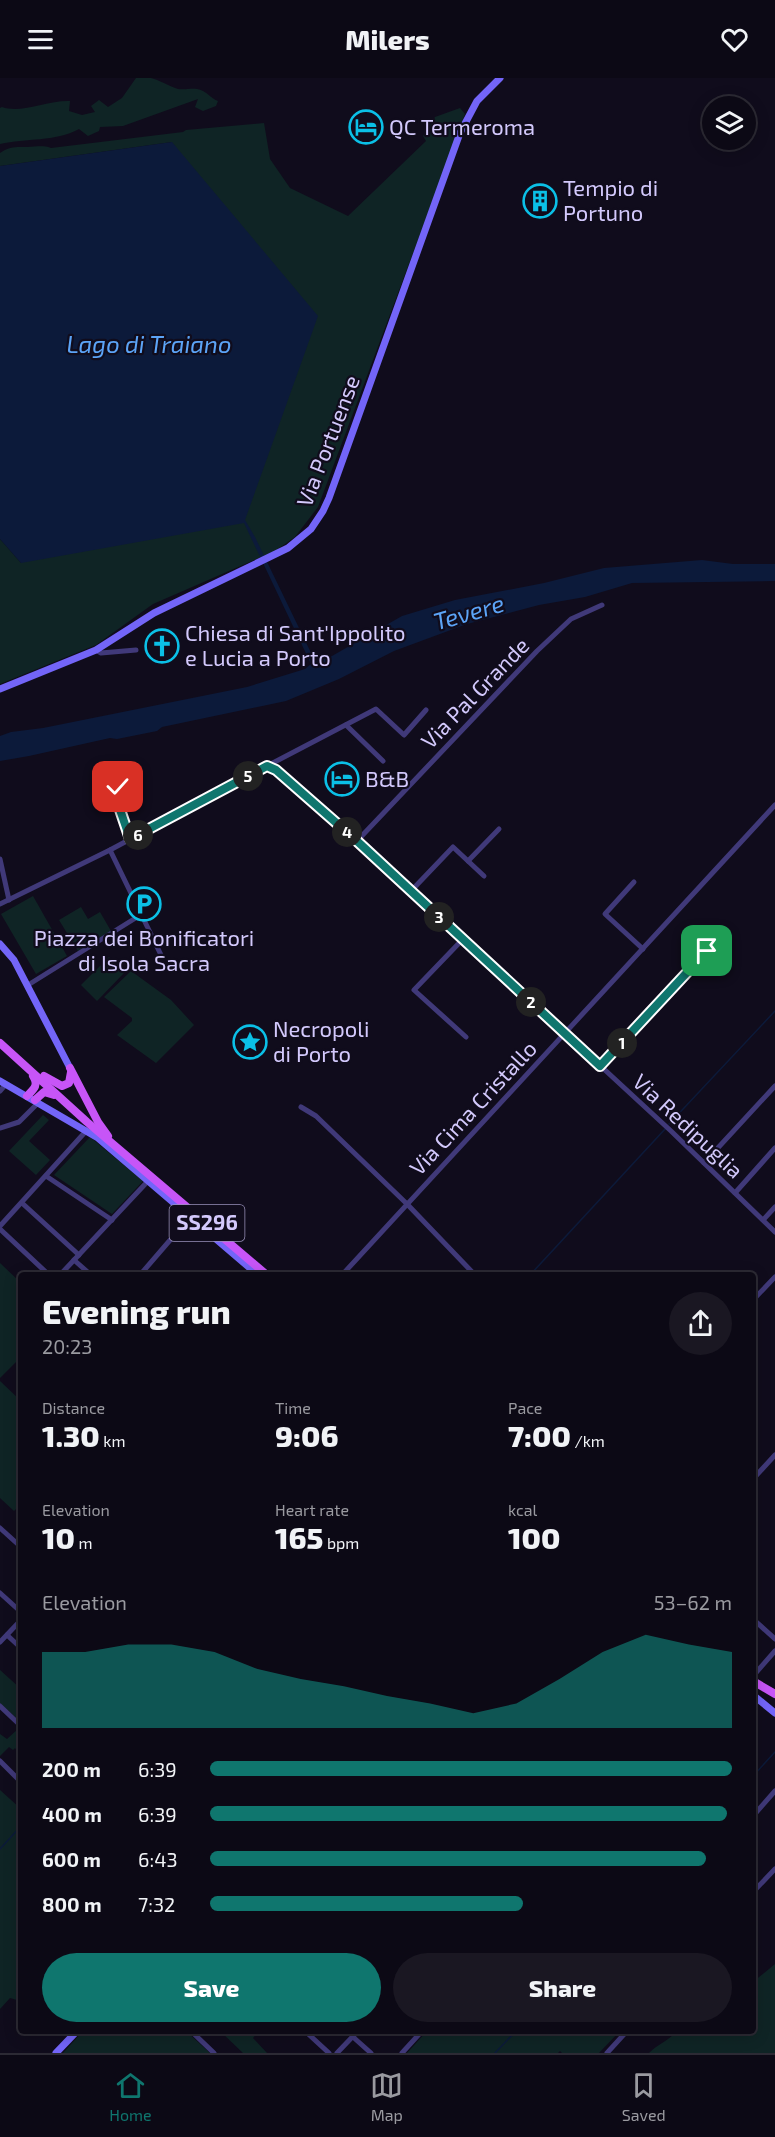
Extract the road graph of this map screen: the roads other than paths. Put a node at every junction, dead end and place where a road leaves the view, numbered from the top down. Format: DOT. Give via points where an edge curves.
graph roads {
  1 [pos="500,78"];
  2 [pos="490,81"];
  3 [pos="602,605"];
  4 [pos="96,650"];
  5 [pos="136,650"];
  6 [pos="0,689"];
  7 [pos="426,711"];
  8 [pos="346,725"];
  9 [pos="383,761"];
  10 [pos="267,766"];
  11 [pos="114,792"];
  12 [pos="775,805"];
  13 [pos="499,829"];
  14 [pos="130,839"];
  15 [pos="357,841"];
  16 [pos="110,850"];
  17 [pos="0,860"];
  18 [pos="468,861"];
  19 [pos="484,876"];
  20 [pos="634,882"];
  21 [pos="411,891"];
  22 [pos="9,900"];
  23 [pos="0,904"];
  24 [pos="142,914"];
  25 [pos="463,939"];
  26 [pos="0,944"];
  27 [pos="643,949"];
  28 [pos="707,951"];
  29 [pos="162,957"];
  30 [pos="28,985"];
  31 [pos="565,1033"];
  32 [pos="0,1037"];
  33 [pos="466,1037"];
  34 [pos="0,1043"];
  35 [pos="25,1066"];
  36 [pos="600,1066"];
  37 [pos="70,1068"];
  38 [pos="44,1076"];
  39 [pos="3,1082"];
  40 [pos="775,1086"];
  41 [pos="0,1091"];
  42 [pos="27,1096"];
  43 [pos="37,1101"];
  44 [pos="64,1102"];
  45 [pos="301,1107"];
  46 [pos="0,1128"];
  47 [pos="87,1130"];
  48 [pos="108,1136"];
  49 [pos="775,1148"];
  50 [pos="704,1163"];
  51 [pos="146,1171"];
  52 [pos="46,1176"];
  53 [pos="148,1181"];
  54 [pos="735,1193"];
  55 [pos="22,1203"];
  56 [pos="407,1204"];
  57 [pos="775,1208"];
  58 [pos="190,1217"];
  59 [pos="112,1220"];
  60 [pos="763,1220"];
  61 [pos="1,1225"];
  62 [pos="775,1232"];
  63 [pos="79,1255"];
  64 [pos="74,1260"];
  65 [pos="46,1272"];
  66 [pos="63,1272"];
  67 [pos="88,1272"];
  68 [pos="143,1272"];
  69 [pos="254,1272"];
  70 [pos="264,1272"];
  71 [pos="345,1272"];
  72 [pos="472,1272"];
  73 [pos="775,1277"];
  74 [pos="756,1297"];
  75 [pos="775,1455"];
  76 [pos="756,1476"];
  77 [pos="0,1528"];
  78 [pos="18,1544"];
  79 [pos="0,1593"];
  80 [pos="18,1608"];
  81 [pos="756,1622"];
  82 [pos="18,1623"];
  83 [pos="7,1635"];
  84 [pos="775,1639"];
  85 [pos="0,1642"];
  86 [pos="18,1645"];
  87 [pos="775,1651"];
  88 [pos="756,1673"];
  89 [pos="756,1683"];
  90 [pos="775,1694"];
  91 [pos="756,1697"];
  92 [pos="0,1706"];
  93 [pos="775,1713"];
  94 [pos="18,1723"];
  95 [pos="0,1761"];
  96 [pos="18,1779"];
  97 [pos="775,1791"];
  98 [pos="756,1813"];
  99 [pos="774,1870"];
  100 [pos="756,1889"];
  101 [pos="74,2034"];
  102 [pos="193,2034"];
  103 [pos="308,2034"];
  104 [pos="356,2034"];
  105 [pos="419,2034"];
  106 [pos="624,2034"];
  107 [pos="353,2037"];
  108 [pos="56,2053"];
  109 [pos="214,2053"];
  110 [pos="329,2053"];
  111 [pos="337,2053"];
  112 [pos="370,2053"];
  113 [pos="402,2053"];
  114 [pos="607,2053"];
  1 -- 2 [label="street, Via Portuense"];
  2 -- 4 [label="street, Via Portuense" via="456,142 320,517 304,537 270,558 154,612"];
  3 -- 15 [label="street, Via Pal Grande" via="571,619 537,651"];
  4 -- 5 [label="street"];
  4 -- 6 [label="street, Via Portuense"];
  7 -- 8 [label="street" via="404,735 376,709"];
  8 -- 9 [label="street"];
  8 -- 10 [label="street"];
  10 -- 14 [label="street"];
  10 -- 15 [label="street, Via Redipuglia"];
  11 -- 11 [label="street" via="118,787 109,764 101,774 107,793"];
  11 -- 14 [label="street"];
  12 -- 27 [label="street, Via Cima Cristallo"];
  13 -- 18 [label="street"];
  14 -- 16 [label="street"];
  15 -- 21 [label="street, Via Redipuglia"];
  16 -- 22 [label="street"];
  16 -- 24 [label="street"];
  17 -- 22 [label="street"];
  18 -- 19 [label="street"];
  18 -- 21 [label="street" via="453,847"];
  20 -- 27 [label="street" via="605,914"];
  21 -- 25 [label="street, Via Redipuglia"];
  22 -- 23 [label="street"];
  24 -- 29 [label="street"];
  24 -- 30 [label="street"];
  25 -- 31 [label="street, Via Redipuglia"];
  25 -- 33 [label="street" via="414,990"];
  26 -- 30 [label="street"];
  27 -- 31 [label="street, Via Cima Cristallo"];
  28 -- 36 [label="street"];
  30 -- 37 [label="street"];
  31 -- 36 [label="street, Via Redipuglia"];
  31 -- 56 [label="street, Via Cima Cristallo"];
  32 -- 38 [label="main road, SS296"];
  34 -- 35 [label="main road, SS296"];
  35 -- 42 [label="main road" via="36,1082"];
  35 -- 44 [label="main road, SS296"];
  36 -- 50 [label="street, Via Redipuglia"];
  37 -- 38 [label="main road" via="71,1077 65,1085 59,1086"];
  37 -- 48 [label="main road"];
  38 -- 48 [label="main road, SS296"];
  39 -- 41 [label="street"];
  39 -- 42 [label="street"];
  40 -- 50 [label="street"];
  42 -- 43 [label="street"];
  43 -- 44 [label="main road" via="44,1092"];
  43 -- 46 [label="street" via="19,1122"];
  43 -- 47 [label="street"];
  44 -- 51 [label="main road, SS296"];
  45 -- 56 [label="street" via="316,1116"];
  47 -- 52 [label="street"];
  47 -- 53 [label="street"];
  48 -- 51 [label="main road, SS296"];
  49 -- 54 [label="street"];
  50 -- 54 [label="street, Via Redipuglia"];
  51 -- 70 [label="main road, SS296"];
  52 -- 55 [label="street"];
  52 -- 59 [label="street"];
  53 -- 58 [label="street"];
  53 -- 59 [label="street"];
  54 -- 60 [label="street, Via Redipuglia"];
  55 -- 61 [label="street"];
  55 -- 63 [label="street"];
  56 -- 71 [label="street, Via Cima Cristallo"];
  56 -- 72 [label="street"];
  57 -- 60 [label="street"];
  58 -- 68 [label="street"];
  58 -- 69 [label="street"];
  59 -- 63 [label="street"];
  60 -- 62 [label="street, Via Redipuglia"];
  61 -- 65 [label="street"];
  63 -- 64 [label="street"];
  64 -- 66 [label="street"];
  64 -- 67 [label="street"];
  73 -- 74 [label="street"];
  75 -- 76 [label="street"];
  77 -- 78 [label="street"];
  79 -- 80 [label="street"];
  81 -- 84 [label="street"];
  82 -- 83 [label="street"];
  83 -- 85 [label="street"];
  83 -- 86 [label="street"];
  87 -- 88 [label="street"];
  89 -- 90 [label="main road"];
  91 -- 93 [label="street"];
  92 -- 94 [label="street"];
  95 -- 96 [label="street"];
  97 -- 98 [label="street"];
  99 -- 100 [label="street"];
  101 -- 108 [label="street"];
  102 -- 109 [label="street"];
  103 -- 110 [label="street"];
  104 -- 107 [label="street"];
  105 -- 113 [label="street"];
  106 -- 114 [label="street"];
  107 -- 111 [label="street"];
  107 -- 112 [label="street"];
}
